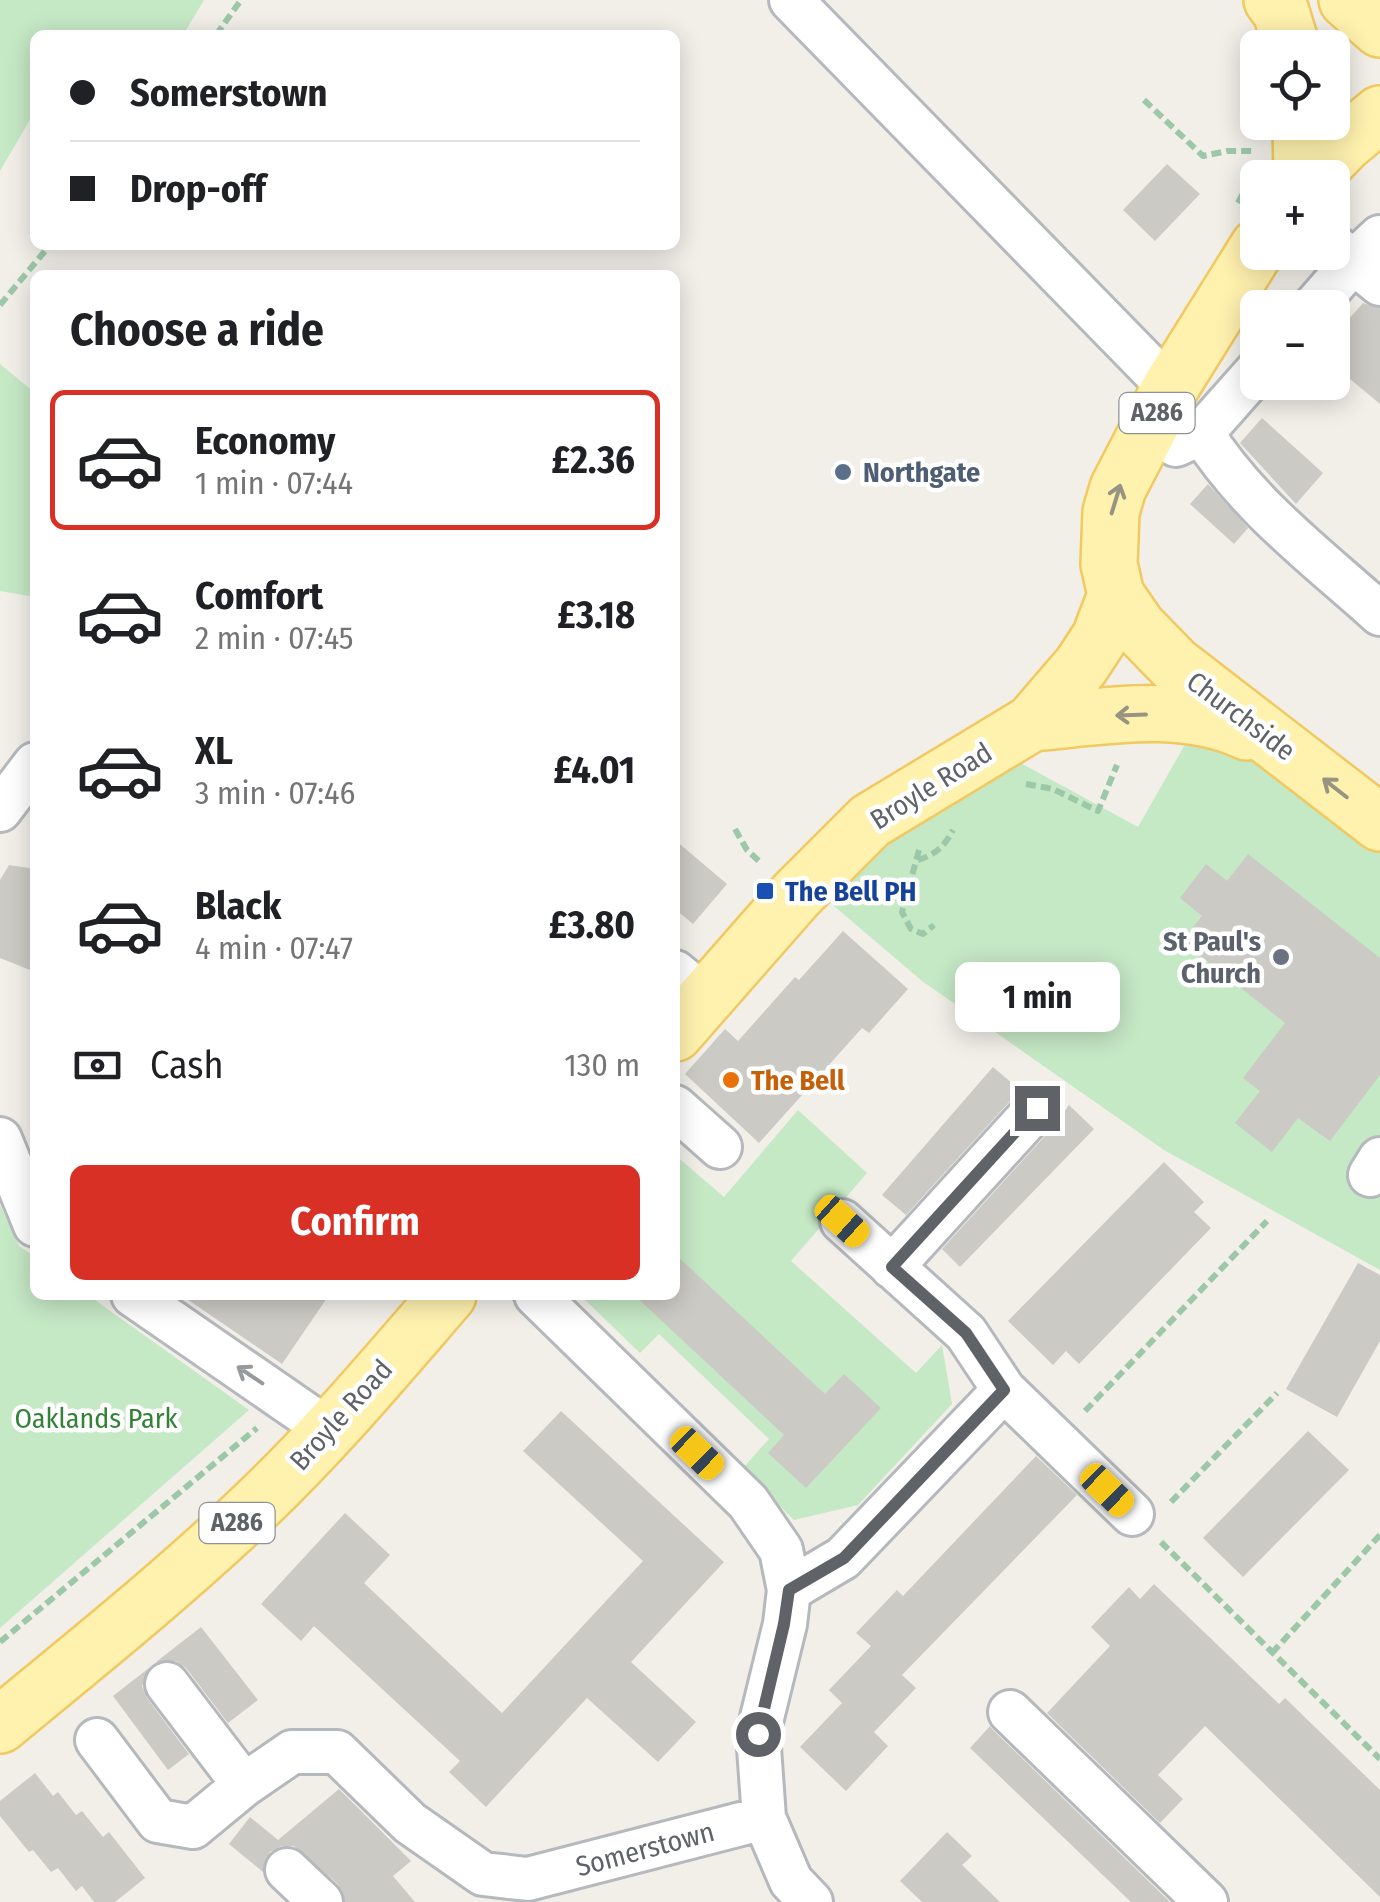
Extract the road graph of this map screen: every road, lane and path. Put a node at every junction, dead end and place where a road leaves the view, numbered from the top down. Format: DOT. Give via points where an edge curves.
graph roads {
  1 [pos="241,0"];
  2 [pos="791,0"];
  3 [pos="1272,0"];
  4 [pos="1347,0"];
  5 [pos="1380,29"];
  6 [pos="220,30"];
  7 [pos="1286,30"];
  8 [pos="1144,100"];
  9 [pos="1380,114"];
  10 [pos="1227,151"];
  11 [pos="1328,160"];
  12 [pos="46,250"];
  13 [pos="1362,257"];
  14 [pos="1244,270"];
  15 [pos="1330,290"];
  16 [pos="0,305"];
  17 [pos="1170,388"];
  18 [pos="1240,390"];
  19 [pos="1202,433"];
  20 [pos="1140,446"];
  21 [pos="1116,595"];
  22 [pos="1380,614"];
  23 [pos="1102,716"];
  24 [pos="1032,723"];
  25 [pos="1290,753"];
  26 [pos="30,771"];
  27 [pos="1022,783"];
  28 [pos="0,810"];
  29 [pos="1380,822"];
  30 [pos="920,844"];
  31 [pos="934,925"];
  32 [pos="685,1001"];
  33 [pos="1037,1108"];
  34 [pos="680,1112"];
  35 [pos="0,1139"];
  36 [pos="720,1148"];
  37 [pos="30,1213"];
  38 [pos="842,1221"];
  39 [pos="1267,1221"];
  40 [pos="892,1267"];
  41 [pos="140,1300"];
  42 [pos="442,1300"];
  43 [pos="541,1300"];
  44 [pos="1004,1390"];
  45 [pos="1277,1392"];
  46 [pos="309,1416"];
  47 [pos="1056,1441"];
  48 [pos="1139,1521"];
  49 [pos="1380,1535"];
  50 [pos="789,1590"];
  51 [pos="0,1642"];
  52 [pos="1272,1653"];
  53 [pos="167,1684"];
  54 [pos="1010,1712"];
  55 [pos="0,1725"];
  56 [pos="97,1740"];
  57 [pos="1380,1759"];
  58 [pos="244,1785"];
  59 [pos="764,1818"];
  60 [pos="287,1870"];
  61 [pos="1199,1899"];
  62 [pos="321,1902"];
  63 [pos="811,1902"];
  1 -- 6 [label="path"];
  2 -- 17 [label="street"];
  3 -- 7 [label="main road"];
  4 -- 5 [label="main road"];
  8 -- 10 [label="path" via="1203,156"];
  9 -- 11 [label="main road"];
  12 -- 16 [label="path"];
  13 -- 15 [label="street"];
  14 -- 17 [label="main road, A286"];
  17 -- 20 [label="main road, A286"];
  18 -- 19 [label="street"];
  19 -- 20 [label="street" via="1170,446"];
  19 -- 22 [label="street" via="1245,492"];
  21 -- 20 [label="main road, A286, one-way" via="1109,564 1111,512"];
  21 -- 24 [label="main road, Broyle Road / A286" via="1100,638"];
  21 -- 25 [label="main road, Churchside / A286" via="1174,664"];
  23 -- 24 [label="main road, Broyle Road / A286"];
  25 -- 23 [label="main road, Broyle Road / A286, one-way" via="1200,715"];
  23 -- 27 [label="path" via="1100,736 1120,759 1098,811"];
  24 -- 32 [label="main road, Broyle Road / A286" via="870,821"];
  29 -- 25 [label="main road, Churchside / A286, one-way"];
  26 -- 28 [label="street"];
  30 -- 31 [label="path" via="902,912 911,929 923,934"];
  33 -- 40 [label="street"];
  34 -- 36 [label="street"];
  35 -- 37 [label="street"];
  38 -- 40 [label="street"];
  39 -- 47 [label="path"];
  40 -- 44 [label="street" via="966,1333"];
  46 -- 41 [label="street, one-way"];
  42 -- 46 [label="main road, Broyle Road / A286"];
  43 -- 50 [label="street" via="748,1502 781,1550"];
  44 -- 47 [label="street"];
  44 -- 50 [label="street" via="844,1558"];
  45 -- 48 [label="path"];
  46 -- 51 [label="path"];
  46 -- 55 [label="main road, Broyle Road / A286" via="251,1510"];
  47 -- 48 [label="street"];
  48 -- 52 [label="path"];
  49 -- 52 [label="path"];
  50 -- 59 [label="street" via="758,1734"];
  52 -- 57 [label="path"];
  53 -- 58 [label="street"];
  54 -- 61 [label="street"];
  56 -- 58 [label="street, Somerstown" via="158,1820 194,1828"];
  58 -- 59 [label="street, Somerstown" via="292,1752 338,1752 410,1823 482,1874 528,1880"];
  59 -- 63 [label="street" via="792,1880"];
  60 -- 62 [label="street"];
}
